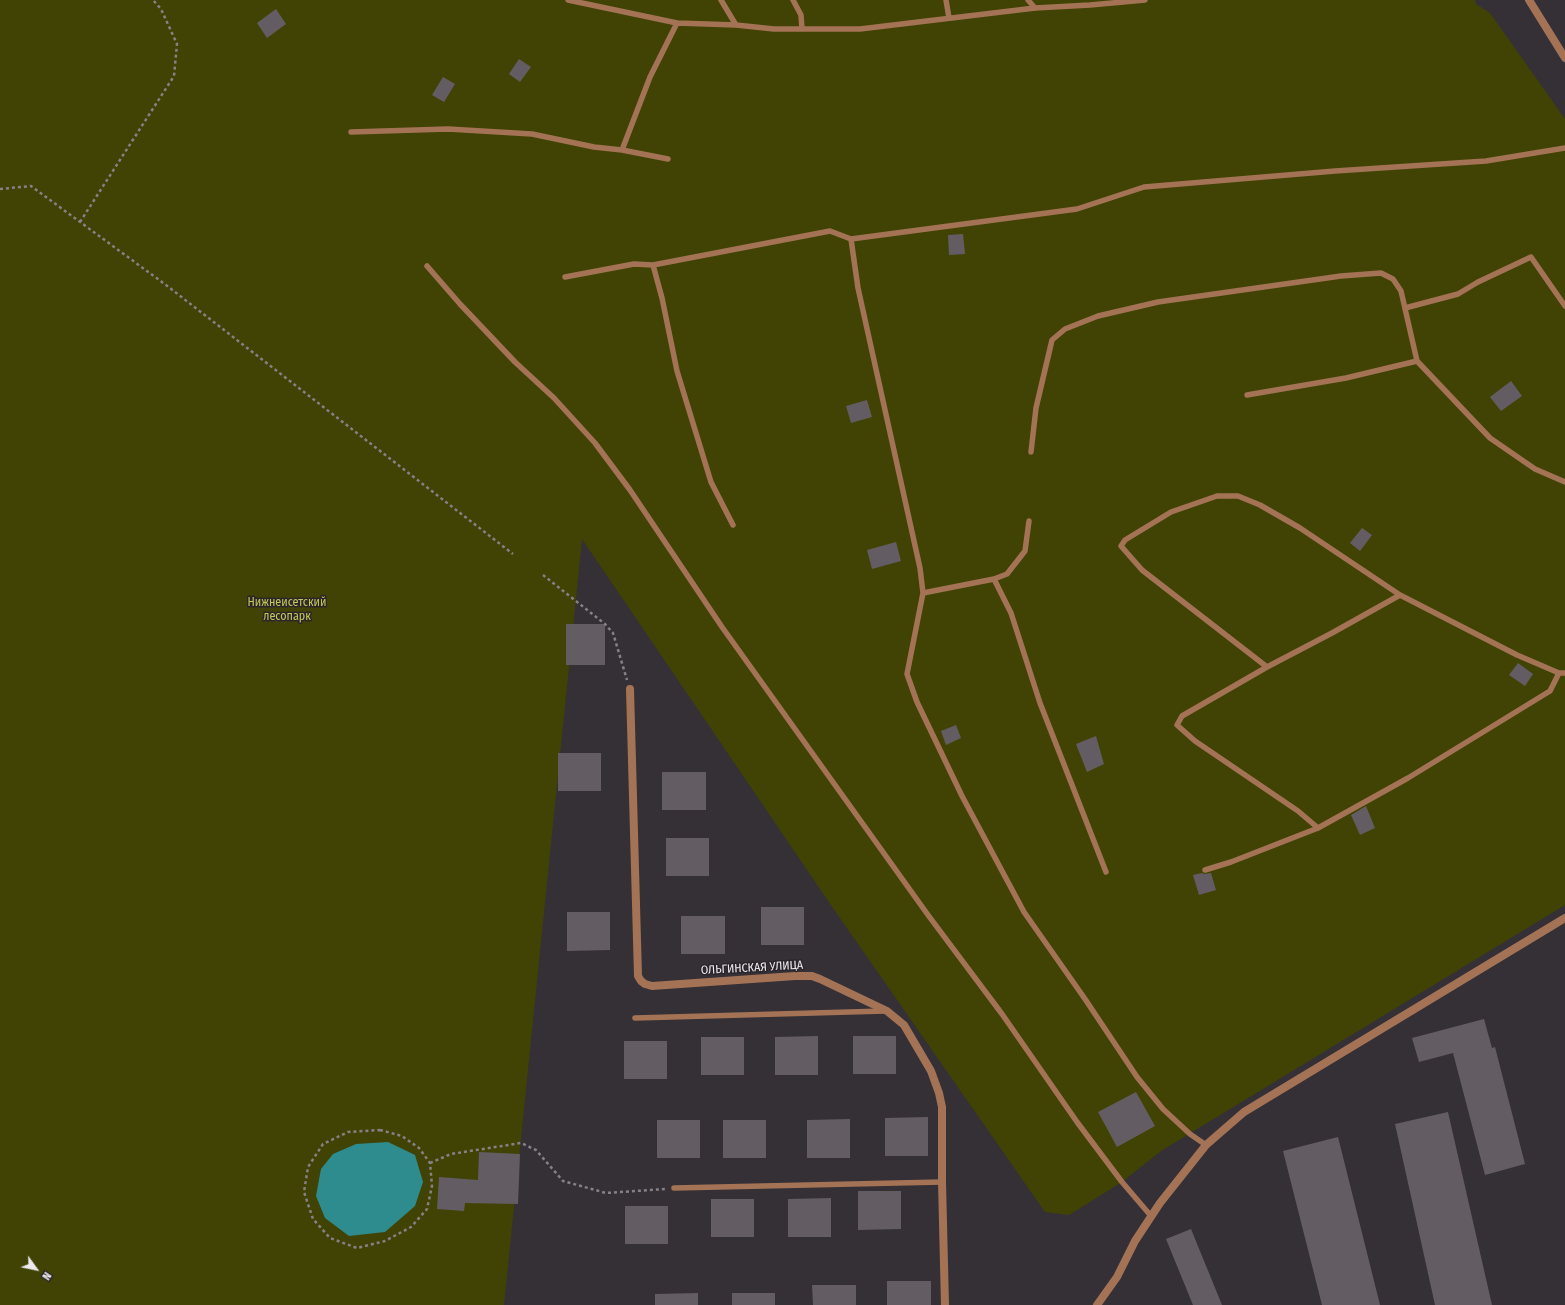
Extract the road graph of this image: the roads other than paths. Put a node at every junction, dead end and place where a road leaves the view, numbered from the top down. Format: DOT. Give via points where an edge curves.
graph roads {
  1 [pos="568,0"];
  2 [pos="721,0"];
  3 [pos="793,0"];
  4 [pos="946,0"];
  5 [pos="1028,0"];
  6 [pos="1139,0"];
  7 [pos="1145,0"];
  8 [pos="1529,0"];
  9 [pos="1035,8"];
  10 [pos="949,18"];
  11 [pos="676,23"];
  12 [pos="736,25"];
  13 [pos="802,29"];
  14 [pos="1565,58"];
  15 [pos="350,132"];
  16 [pos="1565,148"];
  17 [pos="622,150"];
  18 [pos="668,159"];
  19 [pos="851,239"];
  20 [pos="653,265"];
  21 [pos="427,266"];
  22 [pos="565,277"];
  23 [pos="1565,306"];
  24 [pos="1405,308"];
  25 [pos="1418,361"];
  26 [pos="1247,395"];
  27 [pos="1031,452"];
  28 [pos="1565,482"];
  29 [pos="1029,521"];
  30 [pos="733,525"];
  31 [pos="994,579"];
  32 [pos="923,593"];
  33 [pos="1400,595"];
  34 [pos="1267,667"];
  35 [pos="1562,673"];
  36 [pos="630,689"];
  37 [pos="1318,828"];
  38 [pos="1205,870"];
  39 [pos="1106,872"];
  40 [pos="1565,918"];
  41 [pos="887,1011"];
  42 [pos="635,1018"];
  43 [pos="1206,1145"];
  44 [pos="942,1182"];
  45 [pos="674,1188"];
  46 [pos="1151,1216"];
  47 [pos="945,1305"];
  48 [pos="1097,1305"];
  1 -- 11 [label="lane"];
  2 -- 12 [label="lane"];
  3 -- 13 [label="lane" via="801,15"];
  4 -- 10 [label="lane"];
  5 -- 9 [label="lane"];
  6 -- 7 [label="lane"];
  6 -- 9 [label="lane"];
  8 -- 14 [label="street"];
  9 -- 10 [label="lane"];
  10 -- 13 [label="lane" via="860,29"];
  11 -- 12 [label="lane"];
  11 -- 17 [label="lane" via="650,77"];
  12 -- 13 [label="lane"];
  15 -- 17 [label="lane" via="448,130 532,134"];
  16 -- 19 [label="lane" via="1486,161 1144,187 1077,209"];
  17 -- 18 [label="lane"];
  19 -- 20 [label="lane" via="830,231"];
  19 -- 32 [label="lane" via="858,288 920,568"];
  20 -- 22 [label="lane" via="634,264"];
  20 -- 30 [label="lane" via="677,371 711,482"];
  21 -- 46 [label="lane" via="514,362 554,398 595,443 630,490 722,627 1077,1122"];
  23 -- 24 [label="lane" via="1531,257 1458,294"];
  24 -- 25 [label="lane"];
  24 -- 27 [label="lane" via="1401,291 1393,279 1382,273 1341,276 1158,302 1098,316 1065,329 1052,340 1036,408"];
  25 -- 26 [label="lane" via="1346,378"];
  25 -- 28 [label="lane" via="1490,438 1535,469"];
  29 -- 31 [label="lane" via="1026,551 1007,574"];
  31 -- 32 [label="lane"];
  31 -- 39 [label="lane" via="1011,613 1040,703"];
  32 -- 43 [label="lane" via="907,674 917,702 962,796 1024,912 1137,1077 1164,1109 1190,1134"];
  33 -- 34 [label="lane"];
  33 -- 34 [label="lane" via="1300,528 1260,505 1238,496 1217,496 1171,512 1125,540 1121,546 1142,570"];
  33 -- 35 [label="lane" via="1517,655"];
  34 -- 37 [label="lane" via="1182,716 1177,725"];
  35 -- 37 [label="lane" via="1550,691 1408,778"];
  36 -- 41 [label="street, ОЛЬГИНСКАЯ УЛИЦА" via="638,976 641,981 652,986 804,976 820,979"];
  37 -- 38 [label="lane"];
  40 -- 43 [label="street" via="1244,1112"];
  41 -- 42 [label="lane"];
  41 -- 44 [label="street, ОЛЬГИНСКАЯ УЛИЦА" via="904,1025 936,1081 942,1106"];
  43 -- 46 [label="street"];
  44 -- 45 [label="lane"];
  44 -- 47 [label="street, ОЛЬГИНСКАЯ УЛИЦА"];
  46 -- 48 [label="street" via="1117,1277"];
}
